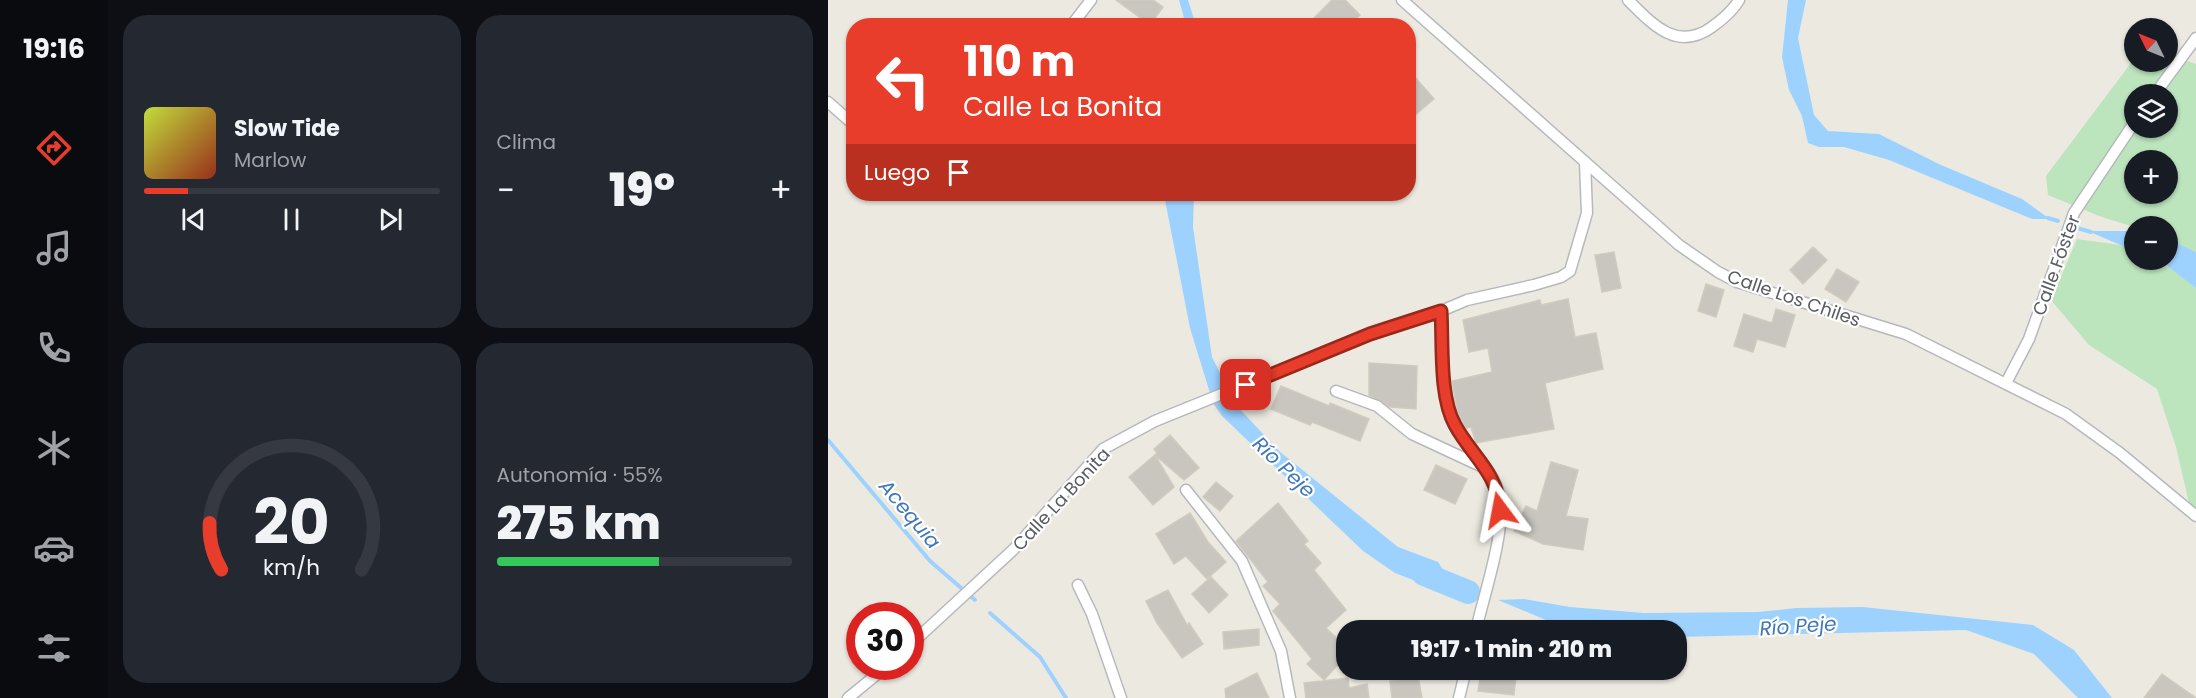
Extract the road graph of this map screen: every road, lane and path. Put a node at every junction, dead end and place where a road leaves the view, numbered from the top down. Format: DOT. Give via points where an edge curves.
graph roads {
  1 [pos="1091,0"];
  2 [pos="1401,0"];
  3 [pos="1628,0"];
  4 [pos="1739,0"];
  5 [pos="1077,18"];
  6 [pos="2196,38"];
  7 [pos="2162,84"];
  8 [pos="828,102"];
  9 [pos="846,118"];
  10 [pos="2124,138"];
  11 [pos="1585,162"];
  12 [pos="1441,311"];
  13 [pos="2006,383"];
  14 [pos="1336,391"];
  15 [pos="1488,470"];
  16 [pos="1186,490"];
  17 [pos="2196,516"];
  18 [pos="1078,585"];
  19 [pos="1478,620"];
  20 [pos="924,632"];
  21 [pos="870,680"];
  22 [pos="1463,680"];
  23 [pos="848,698"];
  24 [pos="1121,698"];
  25 [pos="1290,698"];
  26 [pos="1459,698"];
  1 -- 5 [label="street"];
  2 -- 11 [label="street, Calle Los Chiles"];
  3 -- 4 [label="street" via="1658,28 1686,38 1710,29"];
  6 -- 7 [label="street"];
  8 -- 9 [label="street"];
  10 -- 13 [label="street, Calle Fóster" via="2074,213 2028,339"];
  11 -- 12 [label="street, Calle La Bonita" via="1587,213 1570,271 1561,278 1467,300"];
  11 -- 13 [label="street, Calle Los Chiles" via="1679,245 1718,272 1757,289 1906,334"];
  12 -- 15 [label="street" via="1447,401 1455,425"];
  12 -- 20 [label="street, Calle La Bonita" via="1370,334 1155,421 1103,449 1014,549"];
  13 -- 17 [label="street, Calle Los Chiles" via="2090,430"];
  14 -- 15 [label="street" via="1377,406 1412,434"];
  15 -- 19 [label="street" via="1499,494 1501,525"];
  16 -- 25 [label="street" via="1242,561 1281,651"];
  18 -- 24 [label="street"];
  21 -- 23 [label="street"];
  22 -- 26 [label="street"];
}
